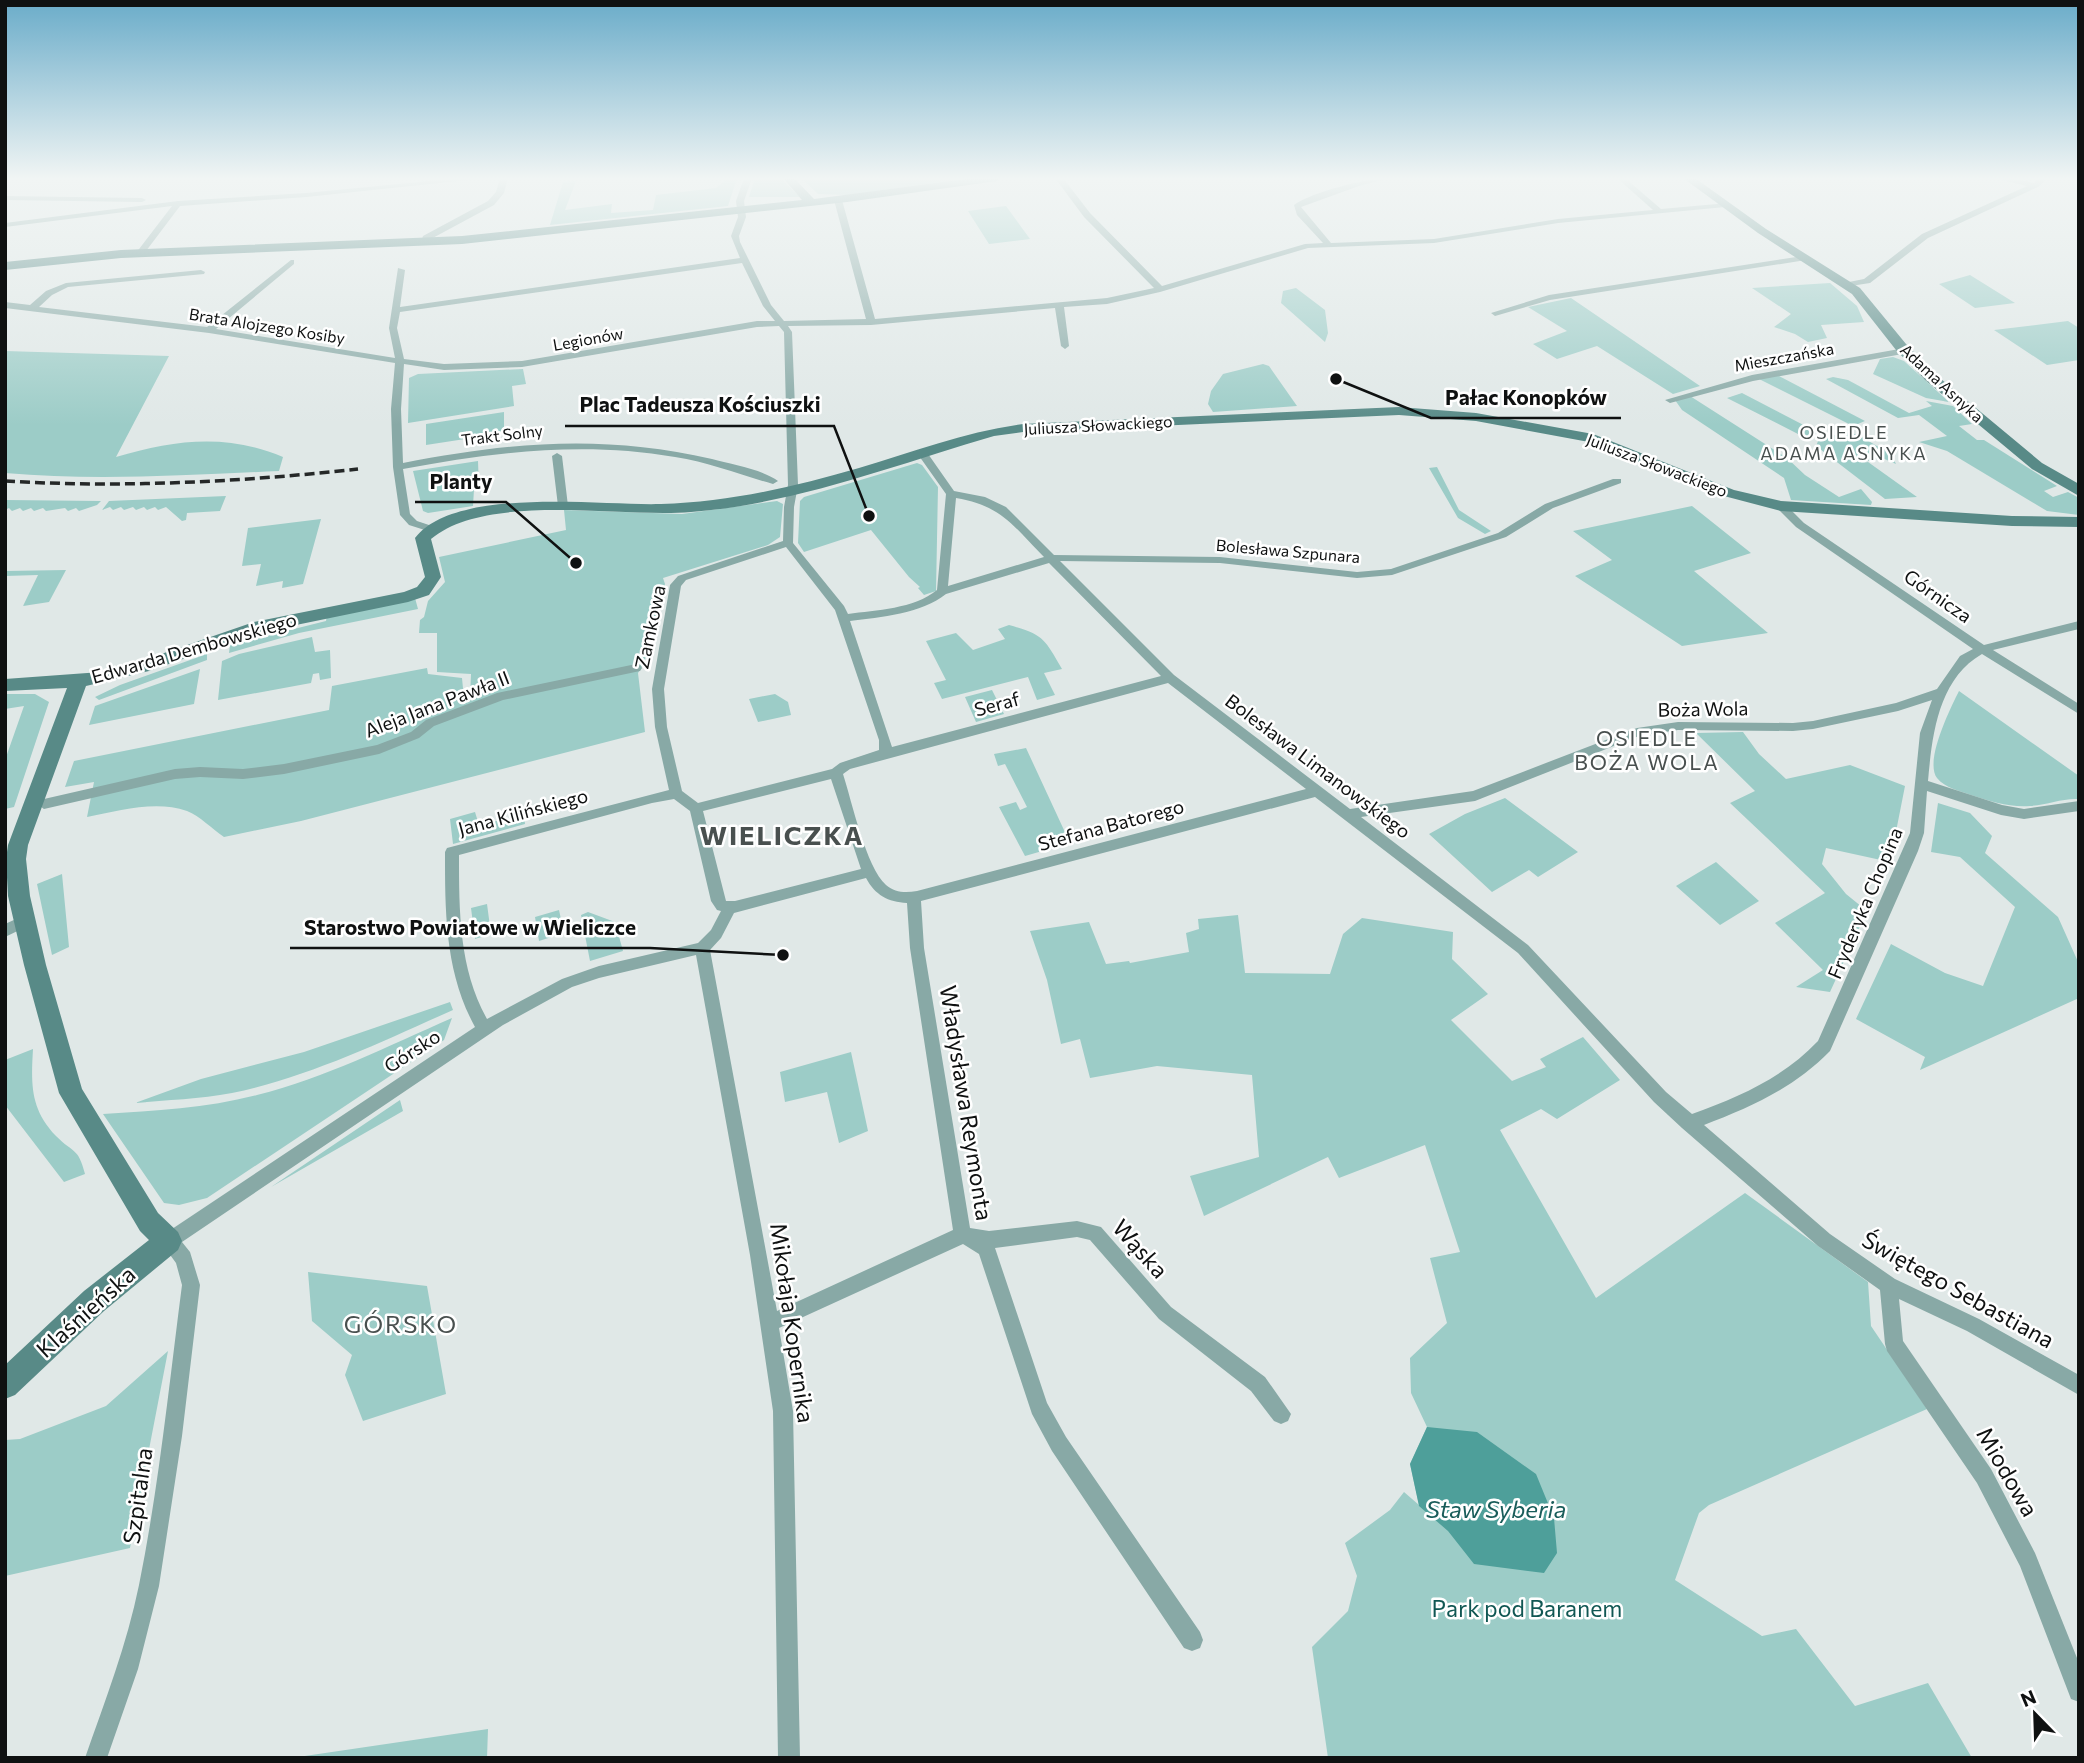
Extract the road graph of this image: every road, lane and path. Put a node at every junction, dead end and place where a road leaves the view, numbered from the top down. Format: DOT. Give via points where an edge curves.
graph roads {
  1 [pos="64,260"];
  2 [pos="744,260"];
  3 [pos="746,260"];
  4 [pos="854,260"];
  5 [pos="1132,260"];
  6 [pos="1256,260"];
  7 [pos="1789,260"];
  8 [pos="1807,260"];
  9 [pos="1894,260"];
  10 [pos="290,262"];
  11 [pos="5,266"];
  12 [pos="401,270"];
  13 [pos="201,272"];
  14 [pos="1847,285"];
  15 [pos="1160,289"];
  16 [pos="5,305"];
  17 [pos="1059,305"];
  18 [pos="32,308"];
  19 [pos="394,310"];
  20 [pos="1494,313"];
  21 [pos="779,322"];
  22 [pos="871,322"];
  23 [pos="209,330"];
  24 [pos="1065,346"];
  25 [pos="1905,351"];
  26 [pos="400,361"];
  27 [pos="1670,400"];
  28 [pos="922,453"];
  29 [pos="557,456"];
  30 [pos="398,467"];
  31 [pos="774,481"];
  32 [pos="1617,481"];
  33 [pos="2075,487"];
  34 [pos="792,492"];
  35 [pos="951,494"];
  36 [pos="563,506"];
  37 [pos="1781,506"];
  38 [pos="2079,524"];
  39 [pos="431,529"];
  40 [pos="788,543"];
  41 [pos="1053,558"];
  42 [pos="942,591"];
  43 [pos="842,619"];
  44 [pos="2079,625"];
  45 [pos="1982,649"];
  46 [pos="636,668"];
  47 [pos="1170,678"];
  48 [pos="79,681"];
  49 [pos="5,685"];
  50 [pos="1941,692"];
  51 [pos="2079,710"];
  52 [pos="886,753"];
  53 [pos="836,773"];
  54 [pos="1922,784"];
  55 [pos="1318,791"];
  56 [pos="676,794"];
  57 [pos="44,804"];
  58 [pos="2079,806"];
  59 [pos="696,808"];
  60 [pos="1350,814"];
  61 [pos="12,847"];
  62 [pos="869,872"];
  63 [pos="914,898"];
  64 [pos="729,909"];
  65 [pos="15,926"];
  66 [pos="702,948"];
  67 [pos="484,1029"];
  68 [pos="1688,1123"];
  69 [pos="962,1235"];
  70 [pos="169,1241"];
  71 [pos="1889,1285"];
  72 [pos="770,1322"];
  73 [pos="5,1385"];
  74 [pos="2079,1386"];
  75 [pos="1281,1414"];
  76 [pos="1192,1640"];
  77 [pos="2079,1691"];
  78 [pos="96,1758"];
  79 [pos="789,1758"];
  1 -- 11 [label="street"];
  2 -- 19 [label="street"];
  3 -- 21 [label="street"];
  4 -- 22 [label="street"];
  5 -- 15 [label="street"];
  6 -- 15 [label="street, Legionów"];
  7 -- 20 [label="street" via="1549,298"];
  8 -- 14 [label="street, Adama Asnyka"];
  9 -- 14 [label="street" via="1867,281"];
  10 -- 23 [label="street"];
  12 -- 19 [label="street"];
  13 -- 18 [label="street" via="66,285"];
  14 -- 25 [label="street, Adama Asnyka"];
  15 -- 17 [label="street, Legionów" via="1107,301"];
  16 -- 18 [label="street, Brata Alojzego Kosiby"];
  17 -- 22 [label="street, Legionów"];
  17 -- 24 [label="street"];
  18 -- 23 [label="street, Brata Alojzego Kosiby"];
  19 -- 26 [label="street"];
  21 -- 22 [label="street, Legionów"];
  21 -- 26 [label="street, Legionów" via="522,364 444,367"];
  21 -- 34 [label="street" via="788,332 791,360"];
  23 -- 26 [label="street, Brata Alojzego Kosiby"];
  25 -- 27 [label="street, Mieszczańska" via="1752,378"];
  25 -- 33 [label="street, Adama Asnyka" via="2007,442"];
  26 -- 30 [label="street"];
  28 -- 34 [label="street"];
  28 -- 35 [label="street"];
  28 -- 37 [label="street, Juliusza Słowackiego" via="1023,428 1416,411 1593,439 1729,493"];
  29 -- 36 [label="street"];
  30 -- 31 [label="street, Trakt Solny" via="513,448 588,444 698,456"];
  30 -- 39 [label="street" via="405,515"];
  32 -- 41 [label="street, Bolesława Szpunara" via="1549,506 1502,535 1392,572 1357,575 1220,560"];
  34 -- 36 [label="street" via="685,509"];
  34 -- 40 [label="street"];
  35 -- 41 [label="street, Bolesława Limanowskiego" via="981,499 1002,509"];
  35 -- 42 [label="street"];
  36 -- 39 [label="street" via="480,514"];
  37 -- 38 [label="street, Juliusza Słowackiego"];
  37 -- 45 [label="street, Górnicza" via="1800,525"];
  39 -- 48 [label="street, Edwarda Dembowskiego" via="424,543 433,577 423,591 282,620 143,667"];
  40 -- 43 [label="street" via="840,609"];
  40 -- 56 [label="street, Zamkowa" via="682,578 676,585 658,689"];
  41 -- 42 [label="street, Bolesława Szpunara"];
  41 -- 47 [label="street, Bolesława Limanowskiego"];
  42 -- 43 [label="street" via="931,600"];
  43 -- 52 [label="street"];
  44 -- 45 [label="street, Fryderyka Chopina"];
  45 -- 50 [label="street, Fryderyka Chopina" via="1964,659"];
  45 -- 51 [label="street, Górnicza"];
  46 -- 57 [label="street, Aleja Jana Pawła II" via="500,696 379,749 284,769 175,774"];
  47 -- 52 [label="street, Seraf"];
  47 -- 55 [label="street, Bolesława Limanowskiego"];
  48 -- 49 [label="street, Edwarda Dembowskiego"];
  48 -- 61 [label="street"];
  50 -- 54 [label="street, Fryderyka Chopina" via="1926,733"];
  50 -- 60 [label="street, Boża Wola" via="1898,707 1813,725 1678,726 1637,732 1475,796"];
  52 -- 53 [label="street, Seraf"];
  53 -- 59 [label="street, Seraf"];
  53 -- 62 [label="street"];
  54 -- 58 [label="street" via="2024,814"];
  54 -- 68 [label="street, Fryderyka Chopina" via="1911,851 1824,1046 1790,1078"];
  55 -- 60 [label="street, Bolesława Limanowskiego"];
  55 -- 63 [label="street, Stefana Batorego"];
  56 -- 59 [label="street"];
  56 -- 67 [label="street, Jana Kilińskiego" via="452,852 460,981"];
  59 -- 64 [label="street" via="718,901"];
  60 -- 68 [label="street, Bolesława Limanowskiego" via="1523,949"];
  61 -- 65 [label="street"];
  62 -- 63 [label="street" via="881,890 897,898"];
  62 -- 64 [label="street"];
  63 -- 69 [label="street, Władysława Reymonta" via="919,962"];
  64 -- 66 [label="street"];
  65 -- 70 [label="street" via="71,1093 149,1222"];
  66 -- 67 [label="street, Górsko" via="567,983"];
  66 -- 72 [label="street, Mikołaja Kopernika"];
  67 -- 70 [label="street, Górsko"];
  68 -- 71 [label="street, Świętego Sebastiana" via="1824,1241"];
  69 -- 72 [label="street"];
  69 -- 75 [label="street, Wąska" via="989,1240 1042,1231 1095,1233 1165,1313 1258,1384"];
  69 -- 76 [label="street, Władysława Reymonta" via="986,1248 1034,1395 1059,1444"];
  70 -- 73 [label="street, Klaśnieńska" via="94,1301"];
  70 -- 78 [label="street, Szpitalna" via="184,1258 191,1285 172,1436 149,1586"];
  71 -- 74 [label="street, Świętego Sebastiana" via="1973,1325"];
  71 -- 77 [label="street, Miodowa" via="1894,1344 1984,1476 2028,1560"];
  72 -- 79 [label="street, Mikołaja Kopernika" via="783,1411"];
}
